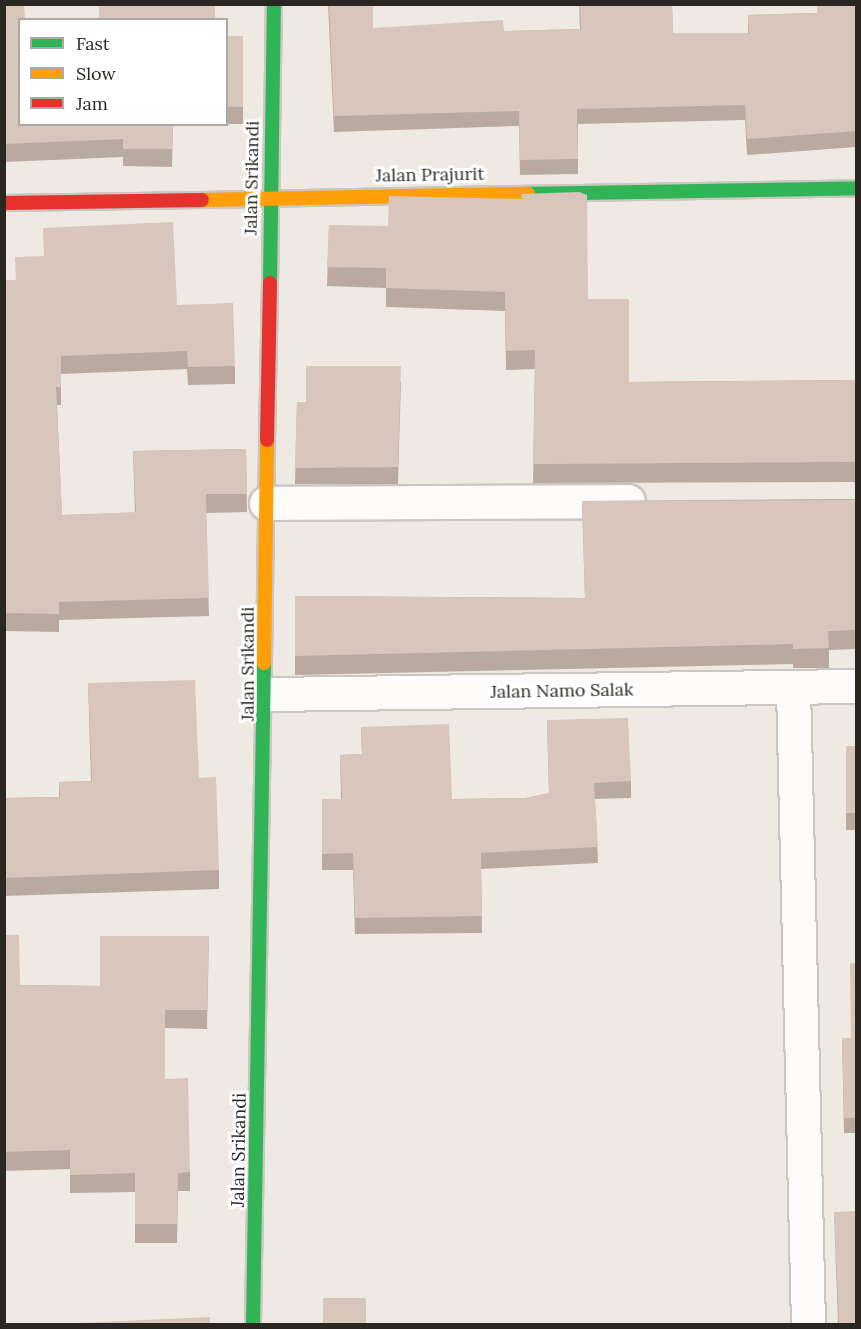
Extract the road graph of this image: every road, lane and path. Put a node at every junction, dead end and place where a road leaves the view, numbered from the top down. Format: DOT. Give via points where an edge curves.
graph roads {
  1 [pos="274,4"];
  2 [pos="856,188"];
  3 [pos="269,195"];
  4 [pos="4,203"];
  5 [pos="656,501"];
  6 [pos="267,503"];
  7 [pos="856,686"];
  8 [pos="793,688"];
  9 [pos="267,694"];
  10 [pos="253,1324"];
  11 [pos="808,1324"];
  1 -- 3 [label="street, Jalan Srikandi"];
  2 -- 3 [label="street, Jalan Prajurit"];
  3 -- 4 [label="street, Jalan Prajurit"];
  3 -- 6 [label="street, Jalan Srikandi"];
  5 -- 6 [label="street"];
  6 -- 9 [label="street, Jalan Srikandi"];
  7 -- 8 [label="street, Jalan Namo Salak"];
  8 -- 9 [label="street, Jalan Namo Salak"];
  8 -- 11 [label="street"];
  9 -- 10 [label="street, Jalan Srikandi"];
}
